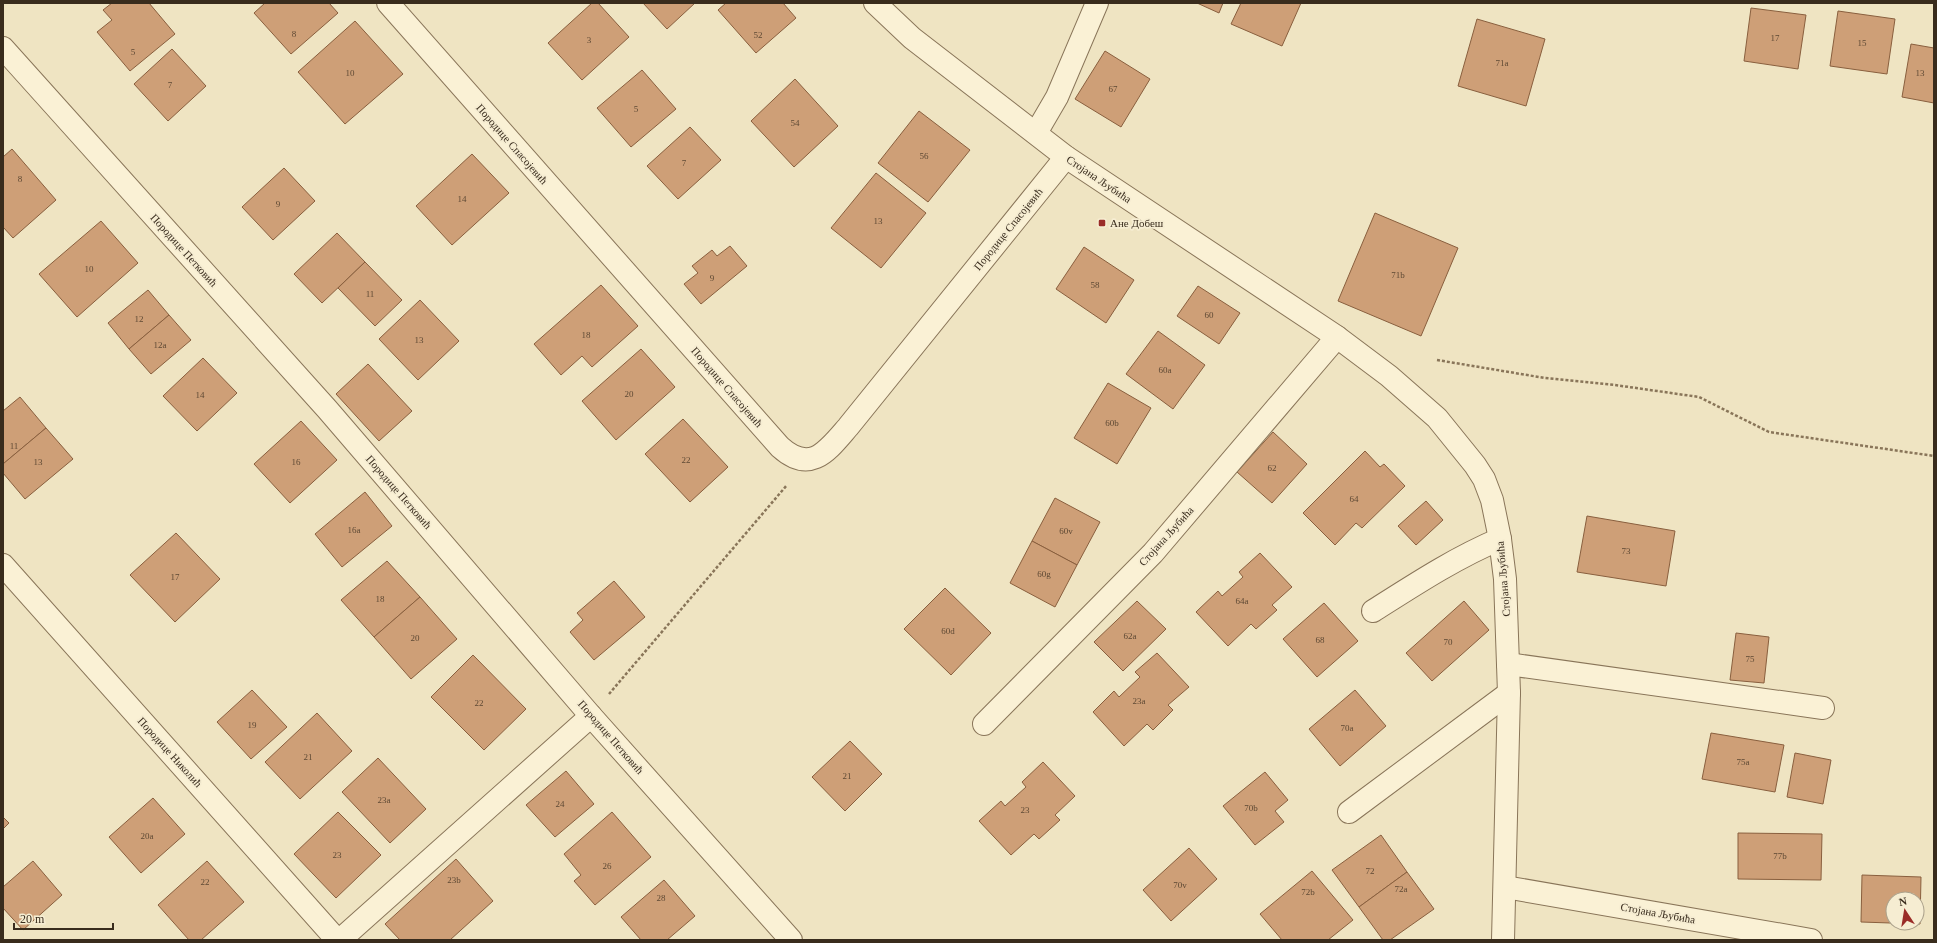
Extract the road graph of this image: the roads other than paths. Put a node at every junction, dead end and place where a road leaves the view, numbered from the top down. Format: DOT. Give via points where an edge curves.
graph roads {
  1 [pos="388,3"];
  2 [pos="875,3"];
  3 [pos="1097,3"];
  4 [pos="3,48"];
  5 [pos="1036,134"];
  6 [pos="1066,157"];
  7 [pos="1337,337"];
  8 [pos="1500,539"];
  9 [pos="3,565"];
  10 [pos="1373,611"];
  11 [pos="1508,664"];
  12 [pos="1509,693"];
  13 [pos="1824,708"];
  14 [pos="591,716"];
  15 [pos="984,724"];
  16 [pos="1349,812"];
  17 [pos="1505,887"];
  18 [pos="339,940"];
  19 [pos="791,940"];
  20 [pos="1503,940"];
  21 [pos="1811,940"];
  1 -- 6 [label="street, Породице Спасојевић" via="780,447 796,458 808,460 826,452"];
  2 -- 5 [label="street, Стојана Љубића" via="912,38"];
  3 -- 5 [label="street" via="1057,97"];
  4 -- 14 [label="street, Породице Петковић" via="327,409"];
  5 -- 6 [label="street, Стојана Љубића"];
  6 -- 7 [label="street, Стојана Љубића"];
  7 -- 8 [label="street, Стојана Љубића" via="1419,401 1454,438 1488,489"];
  7 -- 15 [label="street, Стојана Љубића" via="1153,553"];
  8 -- 10 [label="street" via="1418,582"];
  8 -- 11 [label="street, Стојана Љубића" via="1505,579"];
  9 -- 18 [label="street, Породице Николић"];
  11 -- 12 [label="street, Стојана Љубића"];
  11 -- 13 [label="street"];
  12 -- 16 [label="street"];
  12 -- 17 [label="street, Стојана Љубића"];
  14 -- 18 [label="street"];
  14 -- 19 [label="street, Породице Петковић"];
  17 -- 20 [label="street, Стојана Љубића"];
  17 -- 21 [label="street, Стојана Љубића"];
}
